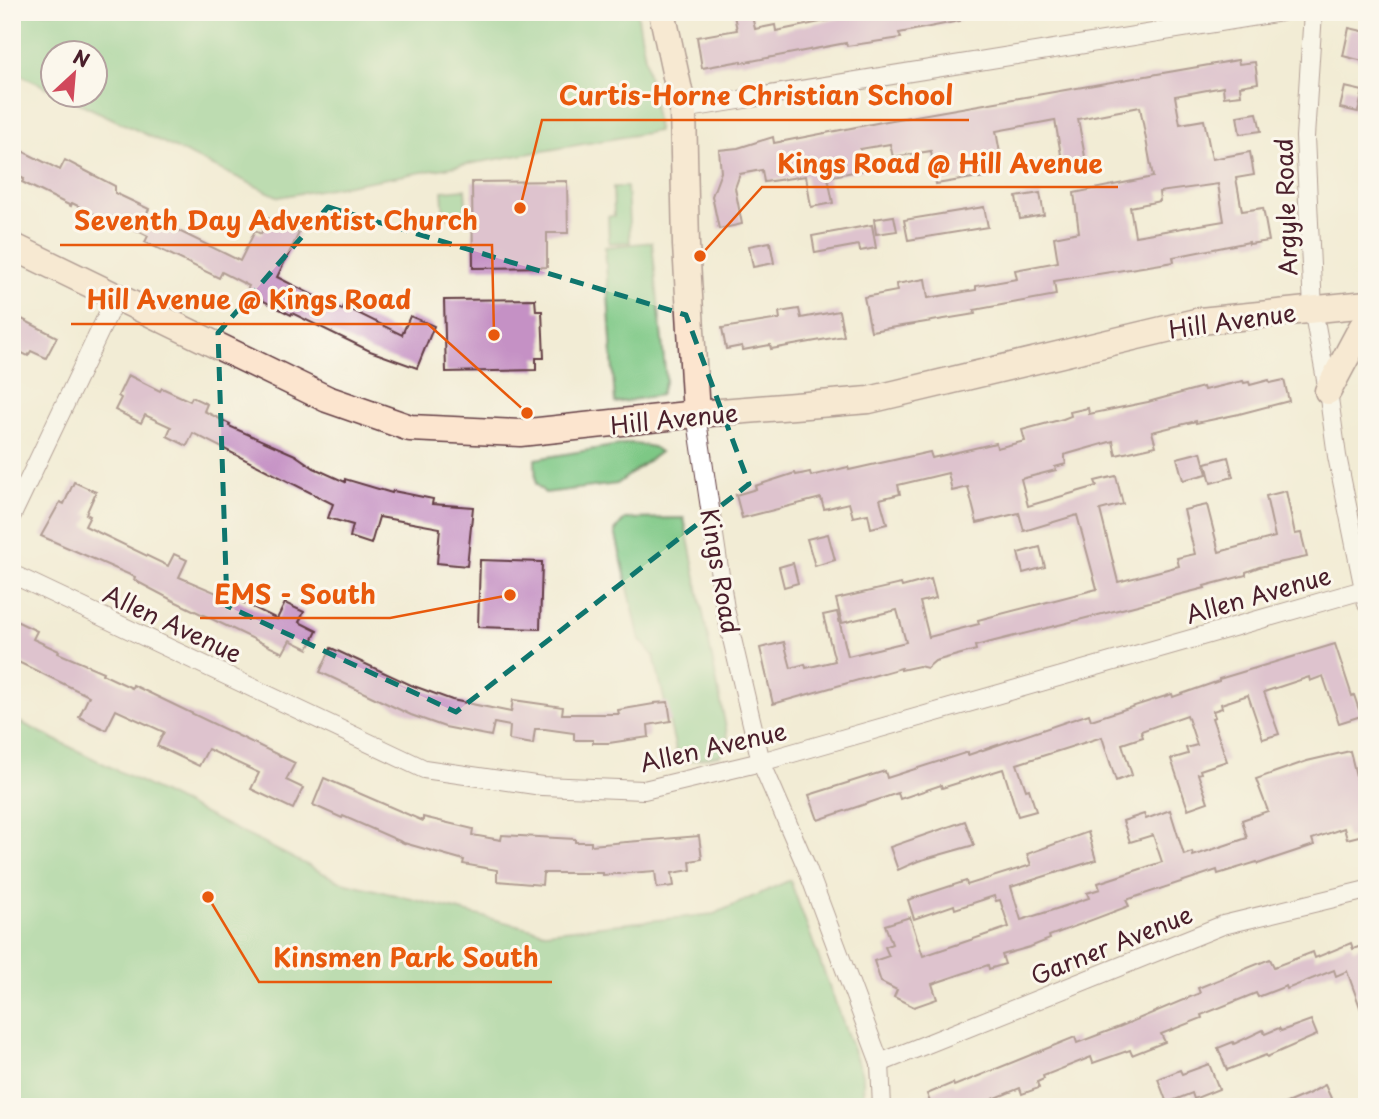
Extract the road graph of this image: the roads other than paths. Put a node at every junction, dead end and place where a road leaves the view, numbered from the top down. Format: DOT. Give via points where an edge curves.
graph roads {
  1 [pos="662,12"];
  2 [pos="1282,12"];
  3 [pos="1313,12"];
  4 [pos="683,110"];
  5 [pos="12,246"];
  6 [pos="116,297"];
  7 [pos="1367,304"];
  8 [pos="1313,309"];
  9 [pos="1367,326"];
  10 [pos="1328,391"];
  11 [pos="696,414"];
  12 [pos="12,515"];
  13 [pos="12,574"];
  14 [pos="1365,597"];
  15 [pos="761,762"];
  16 [pos="1367,890"];
  17 [pos="880,1063"];
  18 [pos="883,1107"];
  1 -- 4 [label="street, Kings Road"];
  2 -- 4 [label="street"];
  3 -- 8 [label="street, Argyle Road" via="1305,137"];
  4 -- 11 [label="street, Kings Road"];
  5 -- 6 [label="street, Hill Avenue"];
  6 -- 11 [label="street, Hill Avenue" via="327,399 410,428 520,433"];
  6 -- 12 [label="street"];
  7 -- 8 [label="street, Hill Avenue"];
  8 -- 10 [label="street, Argyle Road"];
  8 -- 11 [label="street, Hill Avenue" via="1200,321 869,400"];
  9 -- 10 [label="street"];
  10 -- 14 [label="street, Argyle Road"];
  11 -- 15 [label="street, Kings Road" via="725,609"];
  13 -- 15 [label="street, Allen Avenue" via="424,769 542,786 644,790"];
  14 -- 15 [label="street, Allen Avenue"];
  15 -- 17 [label="street, Kings Road" via="807,868"];
  16 -- 17 [label="street, Garner Avenue" via="1223,925"];
  17 -- 18 [label="street, Kings Road"];
}
